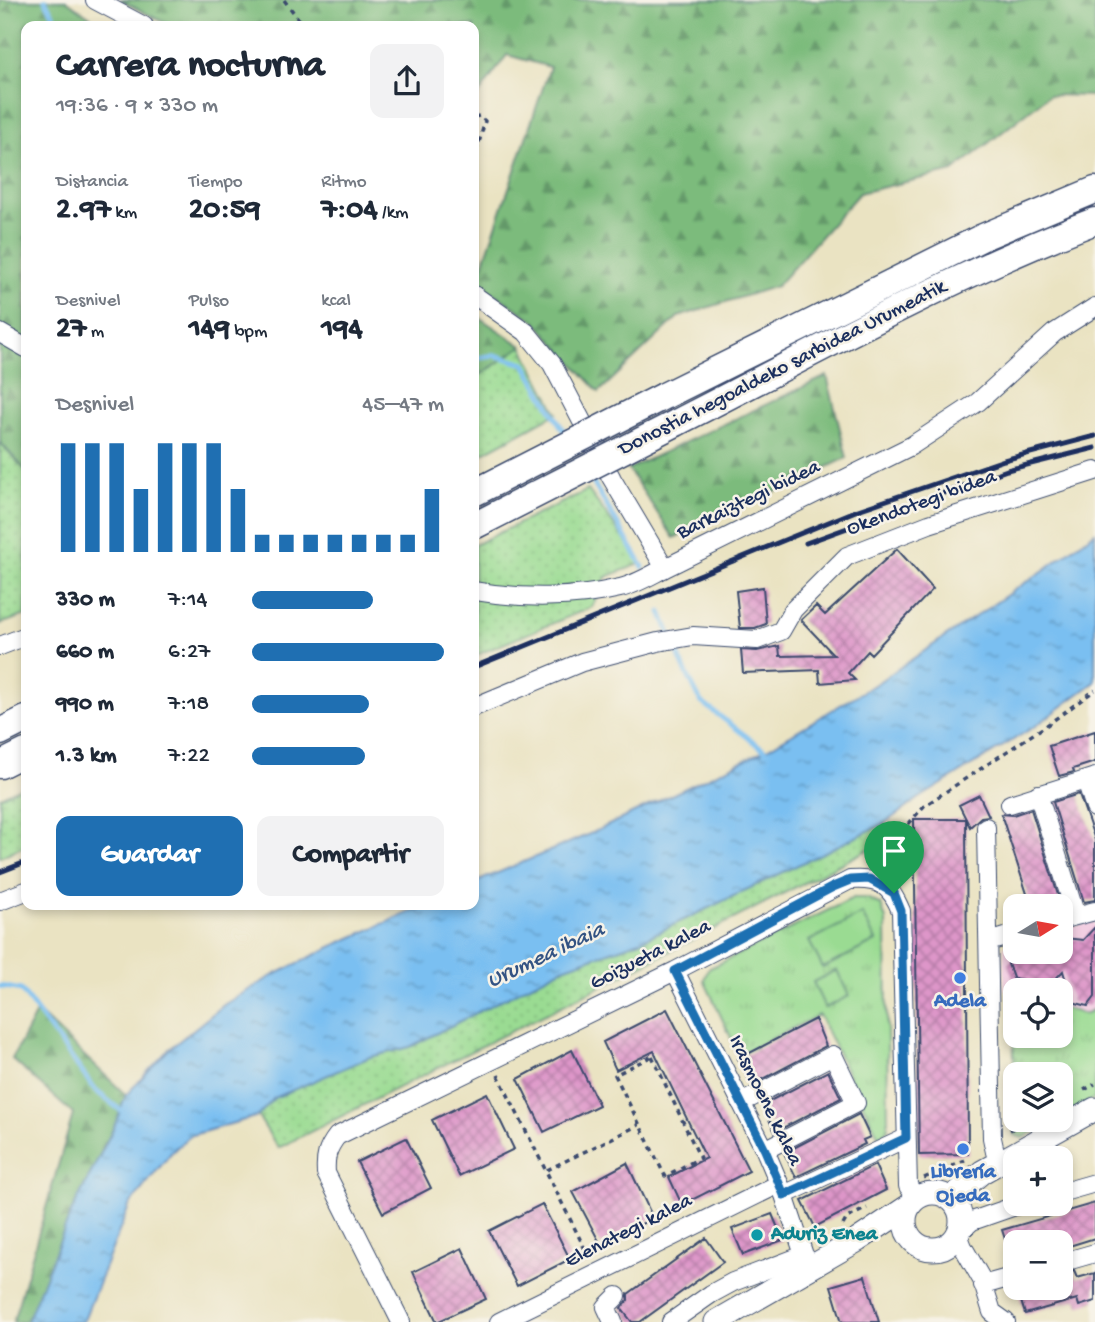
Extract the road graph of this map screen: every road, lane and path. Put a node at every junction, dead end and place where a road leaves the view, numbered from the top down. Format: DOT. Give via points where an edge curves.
graph roads {
  1 [pos="95,0"];
  2 [pos="284,0"];
  3 [pos="135,21"];
  4 [pos="300,21"];
  5 [pos="479,116"];
  6 [pos="479,142"];
  7 [pos="1095,190"];
  8 [pos="1095,221"];
  9 [pos="479,299"];
  10 [pos="1095,307"];
  11 [pos="0,333"];
  12 [pos="21,345"];
  13 [pos="1095,471"];
  14 [pos="479,490"];
  15 [pos="479,523"];
  16 [pos="665,568"];
  17 [pos="479,592"];
  18 [pos="21,638"];
  19 [pos="0,646"];
  20 [pos="1095,690"];
  21 [pos="479,704"];
  22 [pos="21,722"];
  23 [pos="0,732"];
  24 [pos="21,754"];
  25 [pos="0,765"];
  26 [pos="1091,778"];
  27 [pos="1038,794"];
  28 [pos="1010,804"];
  29 [pos="1095,808"];
  30 [pos="986,827"];
  31 [pos="886,888"];
  32 [pos="21,893"];
  33 [pos="1062,894"];
  34 [pos="0,901"];
  35 [pos="1095,911"];
  36 [pos="1073,917"];
  37 [pos="1003,938"];
  38 [pos="989,942"];
  39 [pos="675,971"];
  40 [pos="491,1060"];
  41 [pos="741,1103"];
  42 [pos="1095,1109"];
  43 [pos="639,1125"];
  44 [pos="906,1138"];
  45 [pos="765,1150"];
  46 [pos="1001,1163"];
  47 [pos="547,1170"];
  48 [pos="1095,1183"];
  49 [pos="781,1189"];
  50 [pos="1073,1189"];
  51 [pos="950,1199"];
  52 [pos="913,1202"];
  53 [pos="1003,1210"];
  54 [pos="958,1234"];
  55 [pos="910,1238"];
  56 [pos="858,1240"];
  57 [pos="1095,1253"];
  58 [pos="1073,1259"];
  59 [pos="809,1261"];
  60 [pos="597,1274"];
  61 [pos="1003,1279"];
  62 [pos="983,1285"];
  63 [pos="617,1296"];
  64 [pos="401,1322"];
  65 [pos="499,1322"];
  66 [pos="613,1322"];
  67 [pos="671,1322"];
  68 [pos="716,1322"];
  69 [pos="1006,1322"];
  1 -- 3 [label="street"];
  2 -- 4 [label="path"];
  5 -- 6 [label="path" via="485,121"];
  7 -- 14 [label="highway, Donostia hegoaldeko sarbidea Urumeatik, bridge" via="983,237"];
  8 -- 15 [label="highway, Donostia hegoaldeko sarbidea Urumeatik, bridge" via="934,292"];
  9 -- 16 [label="street, Barkaiztegi bidea" via="526,332 552,364"];
  10 -- 16 [label="street, Barkaiztegi bidea" via="1054,333 978,402 911,446"];
  11 -- 12 [label="street"];
  13 -- 21 [label="street, Okendotegi bidea" via="847,556 793,610 781,631 757,640 693,636 658,642 582,662"];
  16 -- 17 [label="street" via="622,588 576,594 503,596"];
  18 -- 19 [label="street"];
  20 -- 31 [label="path" via="914,814 893,842"];
  22 -- 23 [label="highway"];
  24 -- 25 [label="highway"];
  26 -- 27 [label="street"];
  26 -- 29 [label="street"];
  27 -- 28 [label="street"];
  27 -- 33 [label="street"];
  30 -- 38 [label="street"];
  31 -- 39 [label="street, Goizueta kalea" via="869,879 850,880"];
  31 -- 44 [label="street" via="894,893 901,911"];
  32 -- 34 [label="street"];
  35 -- 36 [label="street"];
  37 -- 38 [label="street"];
  38 -- 46 [label="street" via="992,1138"];
  39 -- 40 [label="street, Goizueta kalea"];
  39 -- 41 [label="street, Irasmoene kalea"];
  40 -- 47 [label="path"];
  40 -- 64 [label="street, Goizueta kalea" via="337,1136 328,1146 326,1173"];
  41 -- 45 [label="street, Irasmoene kalea"];
  41 -- 45 [label="street" via="833,1055 856,1103"];
  42 -- 46 [label="main road"];
  43 -- 43 [label="path" via="615,1075 652,1056 700,1158 665,1176"];
  43 -- 47 [label="path"];
  44 -- 49 [label="street, Elenategi kalea"];
  44 -- 52 [label="street"];
  45 -- 49 [label="street, Irasmoene kalea"];
  46 -- 51 [label="main road"];
  47 -- 60 [label="path"];
  48 -- 50 [label="street"];
  49 -- 59 [label="street, Irasmoene kalea"];
  49 -- 60 [label="street, Elenategi kalea"];
  51 -- 52 [label="main road" via="928,1193"];
  51 -- 54 [label="main road" via="961,1219"];
  52 -- 55 [label="main road" via="905,1222"];
  52 -- 56 [label="main road"];
  53 -- 54 [label="street" via="972,1221"];
  54 -- 55 [label="main road" via="935,1250"];
  54 -- 62 [label="street"];
  55 -- 56 [label="main road" via="885,1234"];
  56 -- 59 [label="main road"];
  57 -- 58 [label="street"];
  59 -- 67 [label="street" via="733,1282"];
  59 -- 68 [label="main road"];
  60 -- 65 [label="street, Elenategi kalea"];
  61 -- 62 [label="street"];
  62 -- 69 [label="street" via="992,1312"];
  63 -- 66 [label="street" via="606,1307"];
}
